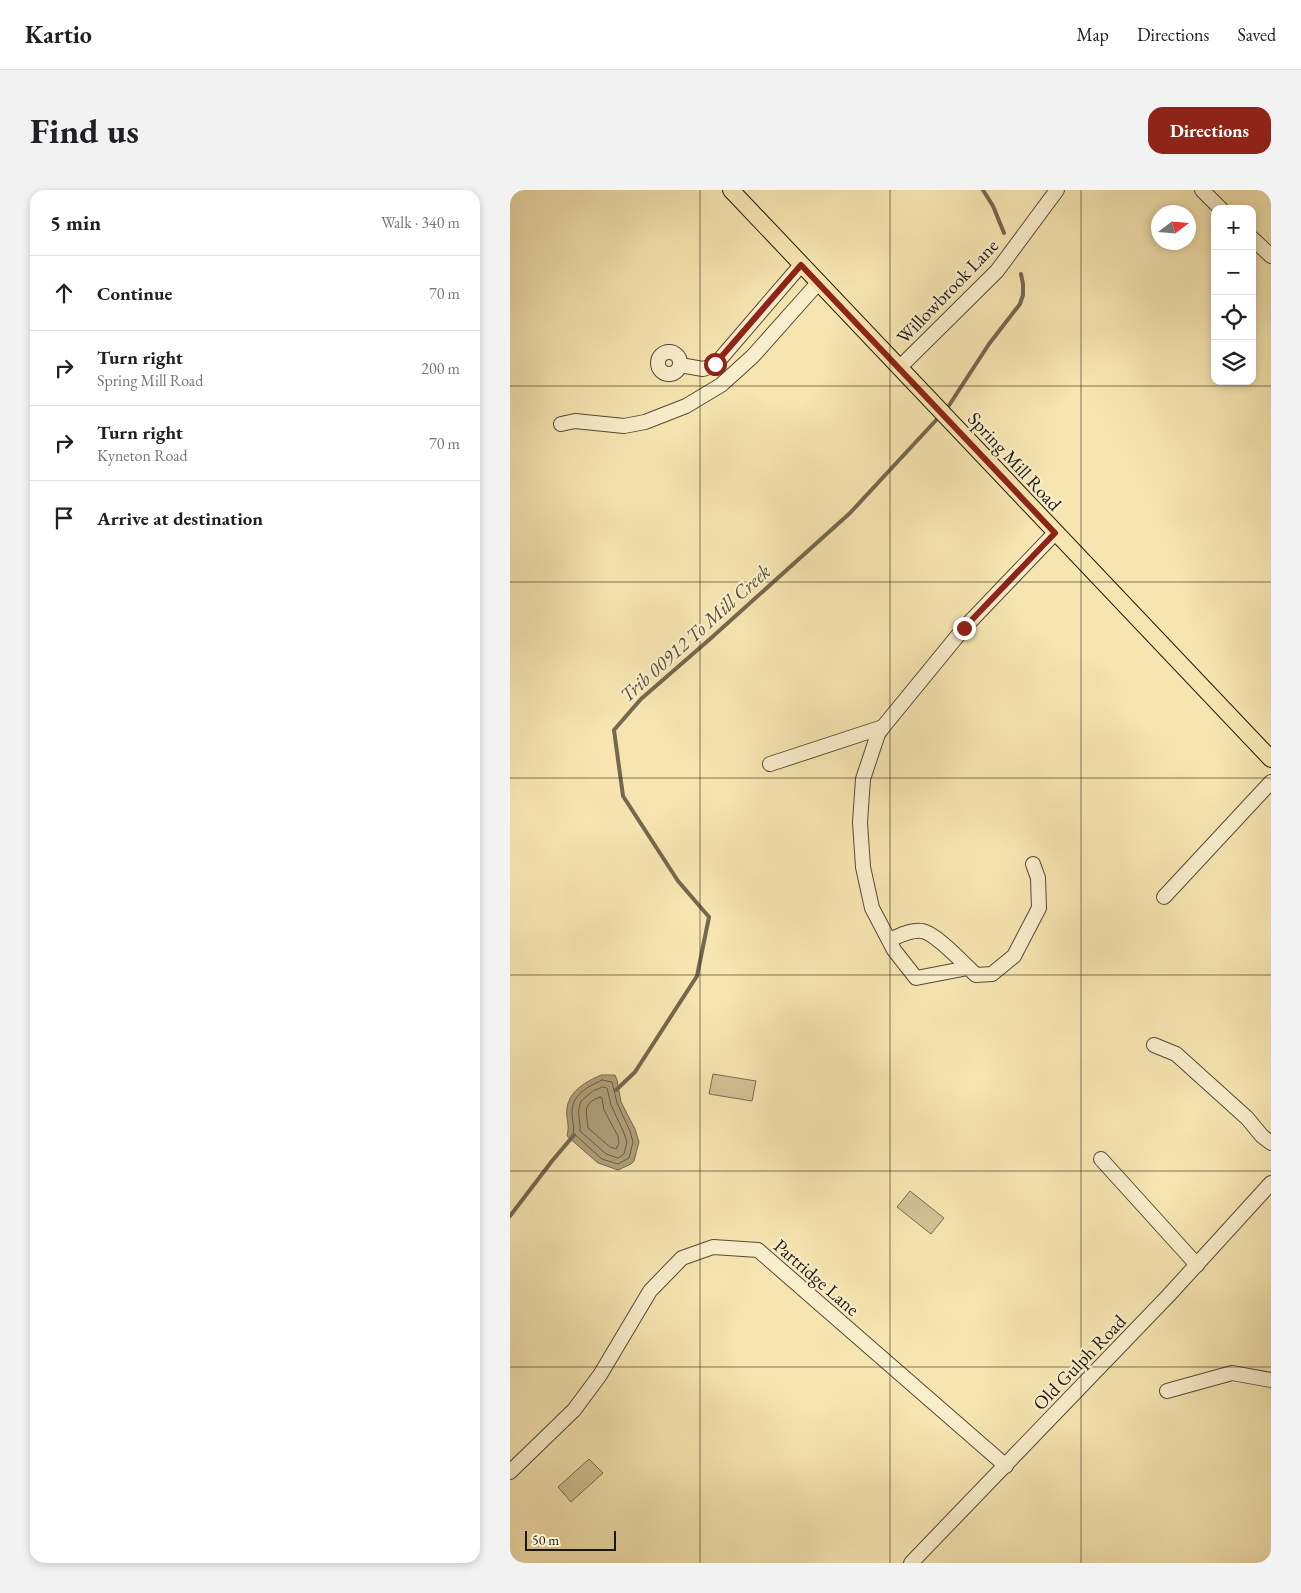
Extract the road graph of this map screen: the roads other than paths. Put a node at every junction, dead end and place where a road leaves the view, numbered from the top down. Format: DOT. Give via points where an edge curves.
graph roads {
  1 [pos="731,190"];
  2 [pos="1057,190"];
  3 [pos="1202,190"];
  4 [pos="1217,205"];
  5 [pos="1256,242"];
  6 [pos="1271,256"];
  7 [pos="801,265"];
  8 [pos="818,283"];
  9 [pos="680,365"];
  10 [pos="898,368"];
  11 [pos="561,424"];
  12 [pos="1055,533"];
  13 [pos="883,727"];
  14 [pos="1271,760"];
  15 [pos="770,764"];
  16 [pos="1271,782"];
  17 [pos="1033,864"];
  18 [pos="1164,897"];
  19 [pos="889,940"];
  20 [pos="968,968"];
  21 [pos="1154,1045"];
  22 [pos="1271,1143"];
  23 [pos="1102,1159"];
  24 [pos="1271,1183"];
  25 [pos="1197,1265"];
  26 [pos="1271,1380"];
  27 [pos="1167,1391"];
  28 [pos="1006,1466"];
  29 [pos="510,1472"];
  30 [pos="911,1563"];
  1 -- 7 [label="main road, Spring Mill Road"];
  2 -- 10 [label="street, Willowbrook Lane" via="997,271"];
  3 -- 4 [label="street"];
  5 -- 6 [label="street"];
  7 -- 8 [label="main road, Spring Mill Road"];
  7 -- 9 [label="street" via="715,364 703,369"];
  8 -- 10 [label="main road, Spring Mill Road"];
  8 -- 11 [label="street" via="746,362 721,385 686,406 645,422 624,426 575,421"];
  10 -- 12 [label="main road, Spring Mill Road"];
  12 -- 13 [label="street" via="964,628"];
  12 -- 14 [label="main road, Spring Mill Road"];
  13 -- 15 [label="street"];
  13 -- 19 [label="street" via="863,779 860,822 863,867 872,908"];
  16 -- 18 [label="street"];
  17 -- 20 [label="street" via="1038,878 1039,908 1014,956 992,974 976,975"];
  19 -- 20 [label="street" via="922,931 935,937"];
  19 -- 20 [label="street" via="916,978"];
  21 -- 22 [label="street" via="1176,1054"];
  23 -- 25 [label="street"];
  24 -- 25 [label="street, Old Gulph Road"];
  25 -- 28 [label="street, Old Gulph Road"];
  26 -- 27 [label="street" via="1232,1373"];
  28 -- 29 [label="street, Partridge Lane" via="758,1250 713,1247 682,1258 650,1291 600,1375 574,1410"];
  28 -- 30 [label="street, Old Gulph Road"];
}
